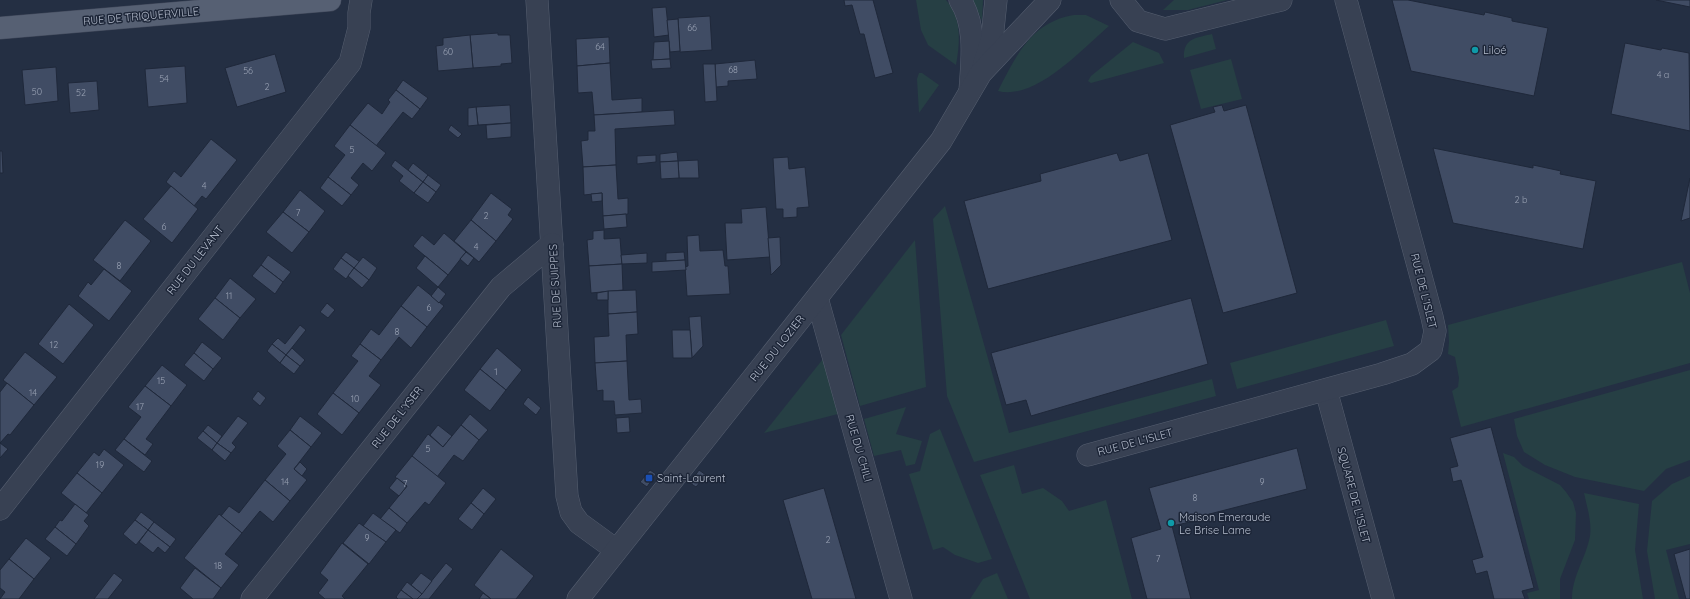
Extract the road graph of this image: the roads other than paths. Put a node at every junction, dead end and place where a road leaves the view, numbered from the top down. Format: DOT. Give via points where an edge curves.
graph roads {
  1 [pos="330,0"];
  2 [pos="361,0"];
  3 [pos="537,0"];
  4 [pos="960,0"];
  5 [pos="996,0"];
  6 [pos="1050,0"];
  7 [pos="1121,0"];
  8 [pos="1281,0"];
  9 [pos="1346,0"];
  10 [pos="0,28"];
  11 [pos="981,73"];
  12 [pos="970,92"];
  13 [pos="552,244"];
  14 [pos="817,298"];
  15 [pos="1326,390"];
  16 [pos="1088,455"];
  17 [pos="0,509"];
  18 [pos="616,550"];
  19 [pos="252,599"];
  20 [pos="578,599"];
  21 [pos="901,599"];
  22 [pos="1383,599"];
  1 -- 10 [label="main road, RUE DE TRIQUERVILLE"];
  2 -- 17 [label="street, RUE DU LEVANT" via="359,28 350,63"];
  3 -- 13 [label="street, RUE DE SUIPPES"];
  4 -- 12 [label="street, RUE DU LOZIER" via="965,7 971,30"];
  5 -- 11 [label="street, RUE DU LOZIER" via="992,39"];
  6 -- 11 [label="street, RUE DU LOZIER"];
  7 -- 8 [label="street" via="1138,21 1165,30"];
  9 -- 15 [label="street, RUE DE L’ISLET" via="1435,331 1431,350 1412,364"];
  11 -- 12 [label="street, RUE DU LOZIER"];
  12 -- 14 [label="street, RUE DU LOZIER" via="941,141"];
  13 -- 18 [label="street, RUE DE SUIPPES" via="567,496 571,512 579,523"];
  13 -- 19 [label="street, RUE DE L'YSER" via="501,287"];
  14 -- 18 [label="street, RUE DU LOZIER"];
  14 -- 21 [label="street, RUE DU CHILI"];
  15 -- 16 [label="street, RUE DE L’ISLET"];
  15 -- 22 [label="street, SQUARE DE L'ISLET"];
  18 -- 20 [label="street, RUE DU LOZIER"];
}
